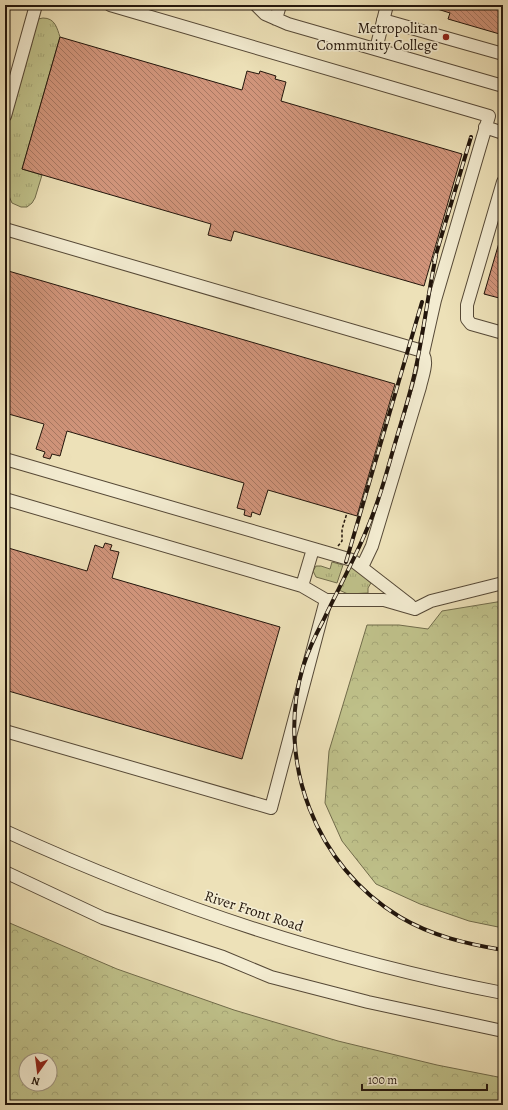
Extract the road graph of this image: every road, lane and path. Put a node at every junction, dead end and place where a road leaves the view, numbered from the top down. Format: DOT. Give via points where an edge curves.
graph roads {
  1 [pos="36,5"];
  2 [pos="110,5"];
  3 [pos="256,5"];
  4 [pos="280,5"];
  5 [pos="387,5"];
  6 [pos="276,18"];
  7 [pos="383,20"];
  8 [pos="376,49"];
  9 [pos="503,54"];
  10 [pos="503,86"];
  11 [pos="5,116"];
  12 [pos="485,127"];
  13 [pos="503,133"];
  14 [pos="503,182"];
  15 [pos="5,229"];
  16 [pos="503,333"];
  17 [pos="423,352"];
  18 [pos="5,459"];
  19 [pos="5,499"];
  20 [pos="347,513"];
  21 [pos="313,549"];
  22 [pos="335,556"];
  23 [pos="362,567"];
  24 [pos="503,583"];
  25 [pos="302,586"];
  26 [pos="326,600"];
  27 [pos="416,609"];
  28 [pos="5,732"];
  29 [pos="5,832"];
  30 [pos="5,872"];
  31 [pos="503,993"];
  32 [pos="503,1031"];
  1 -- 11 [label="street"];
  2 -- 12 [label="street" via="489,116"];
  3 -- 6 [label="street" via="265,14"];
  4 -- 6 [label="street"];
  5 -- 7 [label="street"];
  6 -- 8 [label="street" via="288,24"];
  7 -- 8 [label="street"];
  7 -- 9 [label="street"];
  8 -- 10 [label="street"];
  12 -- 13 [label="street"];
  12 -- 17 [label="street" via="435,300"];
  14 -- 16 [label="street" via="467,305 467,319 472,324"];
  15 -- 17 [label="street"];
  17 -- 23 [label="street" via="426,361 420,387 372,546"];
  18 -- 21 [label="street"];
  19 -- 25 [label="street"];
  20 -- 22 [label="path" via="342,529 342,541"];
  21 -- 22 [label="street"];
  21 -- 25 [label="street"];
  22 -- 23 [label="street" via="352,560"];
  23 -- 27 [label="street"];
  24 -- 27 [label="street" via="431,601"];
  25 -- 26 [label="street"];
  26 -- 27 [label="street" via="384,600"];
  26 -- 28 [label="street" via="270,808"];
  29 -- 31 [label="street, River Front Road" via="155,895 227,920 376,964"];
  30 -- 32 [label="street" via="103,918 223,957 271,976 368,1002"];
}
